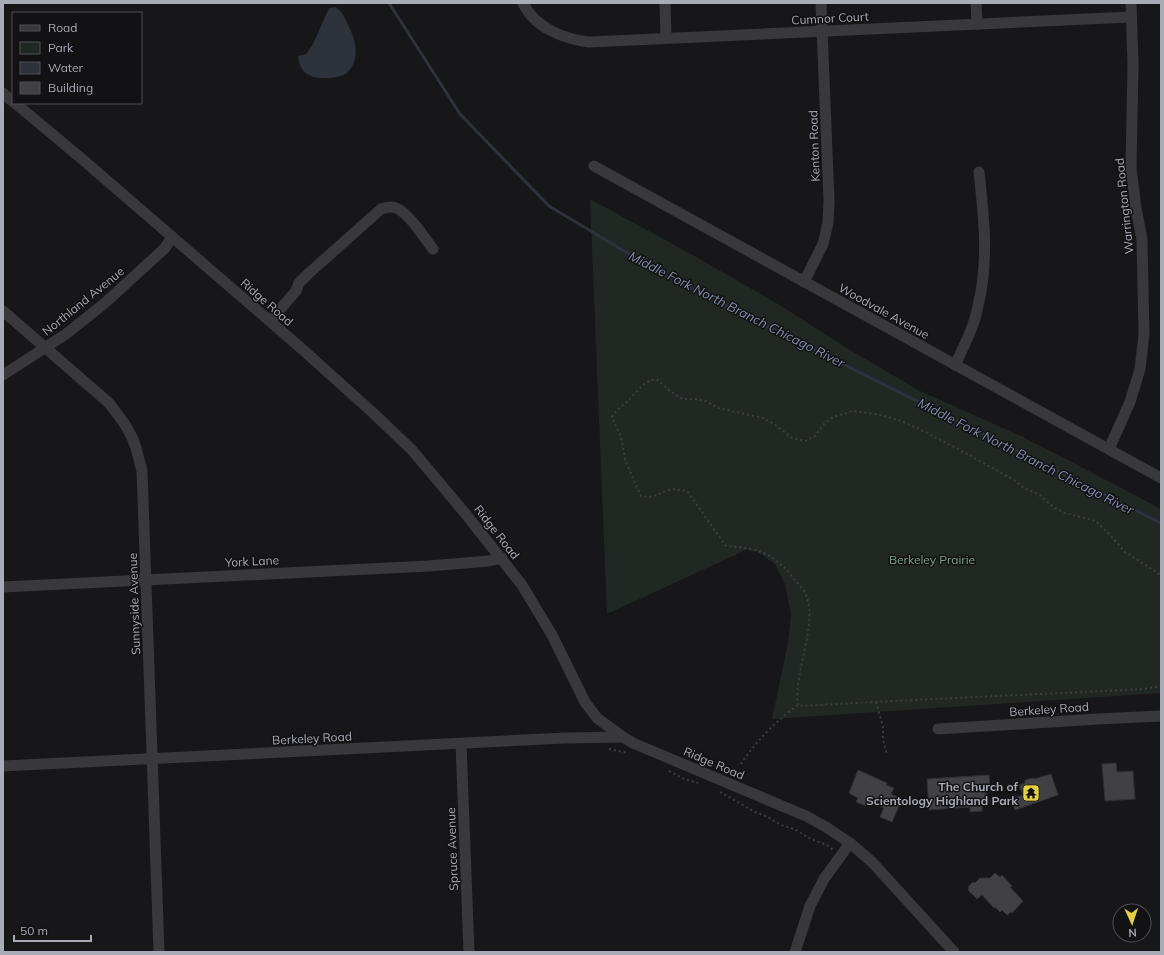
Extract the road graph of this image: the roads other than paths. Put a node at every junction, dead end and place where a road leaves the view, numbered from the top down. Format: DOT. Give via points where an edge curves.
graph roads {
  1 [pos="523,3"];
  2 [pos="665,3"];
  3 [pos="821,3"];
  4 [pos="976,3"];
  5 [pos="1131,3"];
  6 [pos="1131,17"];
  7 [pos="977,24"];
  8 [pos="822,31"];
  9 [pos="666,38"];
  10 [pos="3,93"];
  11 [pos="12,100"];
  12 [pos="16,104"];
  13 [pos="594,166"];
  14 [pos="979,172"];
  15 [pos="172,238"];
  16 [pos="433,249"];
  17 [pos="804,282"];
  18 [pos="3,311"];
  19 [pos="270,321"];
  20 [pos="46,347"];
  21 [pos="955,365"];
  22 [pos="3,375"];
  23 [pos="1109,449"];
  24 [pos="1161,478"];
  25 [pos="502,558"];
  26 [pos="146,579"];
  27 [pos="3,586"];
  28 [pos="1161,716"];
  29 [pos="938,729"];
  30 [pos="623,738"];
  31 [pos="461,744"];
  32 [pos="152,758"];
  33 [pos="3,766"];
  34 [pos="850,843"];
  35 [pos="160,952"];
  36 [pos="469,952"];
  37 [pos="795,952"];
  38 [pos="954,952"];
  1 -- 9 [label="street, Cumnor Court" via="535,19 546,28 561,36 577,40 589,42"];
  2 -- 9 [label="street"];
  3 -- 8 [label="street, Kenton Road"];
  4 -- 7 [label="street"];
  5 -- 6 [label="street, Warrington Road"];
  6 -- 7 [label="street, Cumnor Court"];
  6 -- 23 [label="street, Warrington Road" via="1131,168 1142,240 1144,334 1140,369 1130,402"];
  7 -- 8 [label="street, Cumnor Court"];
  8 -- 9 [label="street, Cumnor Court"];
  8 -- 17 [label="street, Kenton Road" via="828,223 824,244"];
  10 -- 11 [label="street, Ridge Road"];
  12 -- 15 [label="street, Ridge Road"];
  13 -- 17 [label="street, Woodvale Avenue"];
  14 -- 21 [label="street" via="985,237 983,275 978,306 969,335"];
  15 -- 19 [label="street, Ridge Road"];
  15 -- 20 [label="street, Northland Avenue" via="105,303"];
  16 -- 19 [label="street" via="406,214 391,207 381,209 299,283 296,291"];
  17 -- 21 [label="street, Woodvale Avenue"];
  18 -- 20 [label="street, Sunnyside Avenue"];
  19 -- 25 [label="street, Ridge Road" via="412,450"];
  20 -- 22 [label="street, Northland Avenue"];
  20 -- 26 [label="street, Sunnyside Avenue" via="109,403 132,437 142,472"];
  21 -- 23 [label="street, Woodvale Avenue"];
  23 -- 24 [label="street, Woodvale Avenue"];
  25 -- 26 [label="street, York Lane" via="429,566"];
  25 -- 30 [label="street, Ridge Road" via="540,614 586,702 597,718"];
  26 -- 27 [label="street, York Lane"];
  26 -- 32 [label="street, Sunnyside Avenue"];
  28 -- 29 [label="street, Berkeley Road"];
  30 -- 31 [label="street, Berkeley Road" via="565,738"];
  30 -- 34 [label="street, Ridge Road" via="806,816"];
  31 -- 32 [label="street, Berkeley Road"];
  31 -- 36 [label="street, Spruce Avenue"];
  32 -- 33 [label="street, Berkeley Road"];
  32 -- 35 [label="street, Sunnyside Avenue"];
  34 -- 37 [label="street" via="824,879 810,906"];
  34 -- 38 [label="street, Ridge Road" via="872,862"];
}
